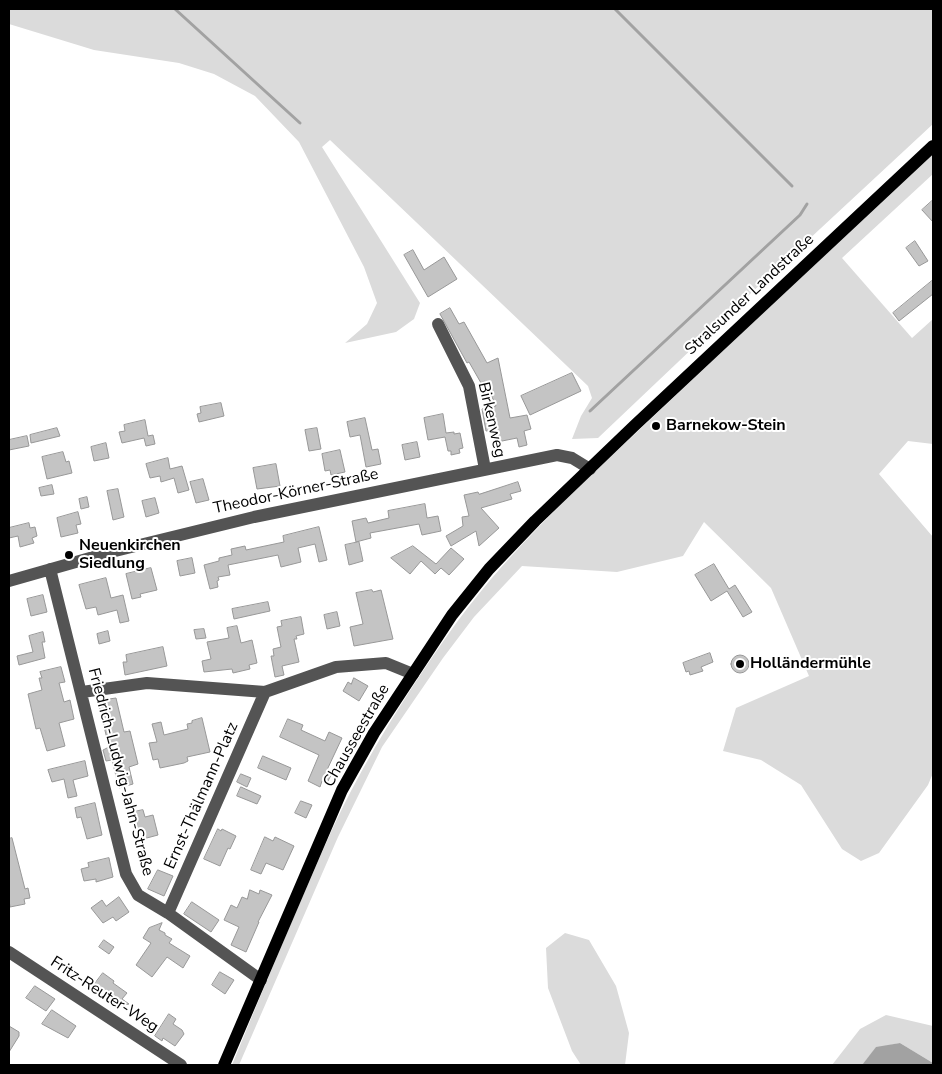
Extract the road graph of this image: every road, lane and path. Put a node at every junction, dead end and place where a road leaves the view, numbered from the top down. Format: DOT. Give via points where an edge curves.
graph roads {
  1 [pos="933,146"];
  2 [pos="438,324"];
  3 [pos="485,469"];
  4 [pos="590,469"];
  5 [pos="50,569"];
  6 [pos="9,581"];
  7 [pos="413,674"];
  8 [pos="82,692"];
  9 [pos="265,692"];
  10 [pos="168,913"];
  11 [pos="9,952"];
  12 [pos="261,980"];
  13 [pos="180,1065"];
  14 [pos="224,1065"];
  1 -- 4 [label="main road, Stralsunder Landstraße"];
  2 -- 3 [label="street, Birkenweg" via="469,386"];
  3 -- 4 [label="street, Theodor-Körner-Straße" via="557,455 572,458"];
  3 -- 5 [label="street, Theodor-Körner-Straße" via="254,516"];
  4 -- 7 [label="main road, Chausseestraße" via="489,569"];
  5 -- 6 [label="street, Theodor-Körner-Straße"];
  5 -- 8 [label="street, Friedrich-Ludwig-Jahn-Straße"];
  7 -- 9 [label="street" via="386,663 336,667"];
  7 -- 12 [label="main road, Chausseestraße" via="342,790"];
  8 -- 9 [label="street" via="147,683"];
  8 -- 10 [label="street, Friedrich-Ludwig-Jahn-Straße" via="126,874 138,895"];
  9 -- 10 [label="street, Ernst-Thälmann-Platz"];
  10 -- 12 [label="street, Friedrich-Ludwig-Jahn-Straße"];
  11 -- 13 [label="street, Fritz-Reuter-Weg"];
  12 -- 14 [label="main road, Chausseestraße"];
}
